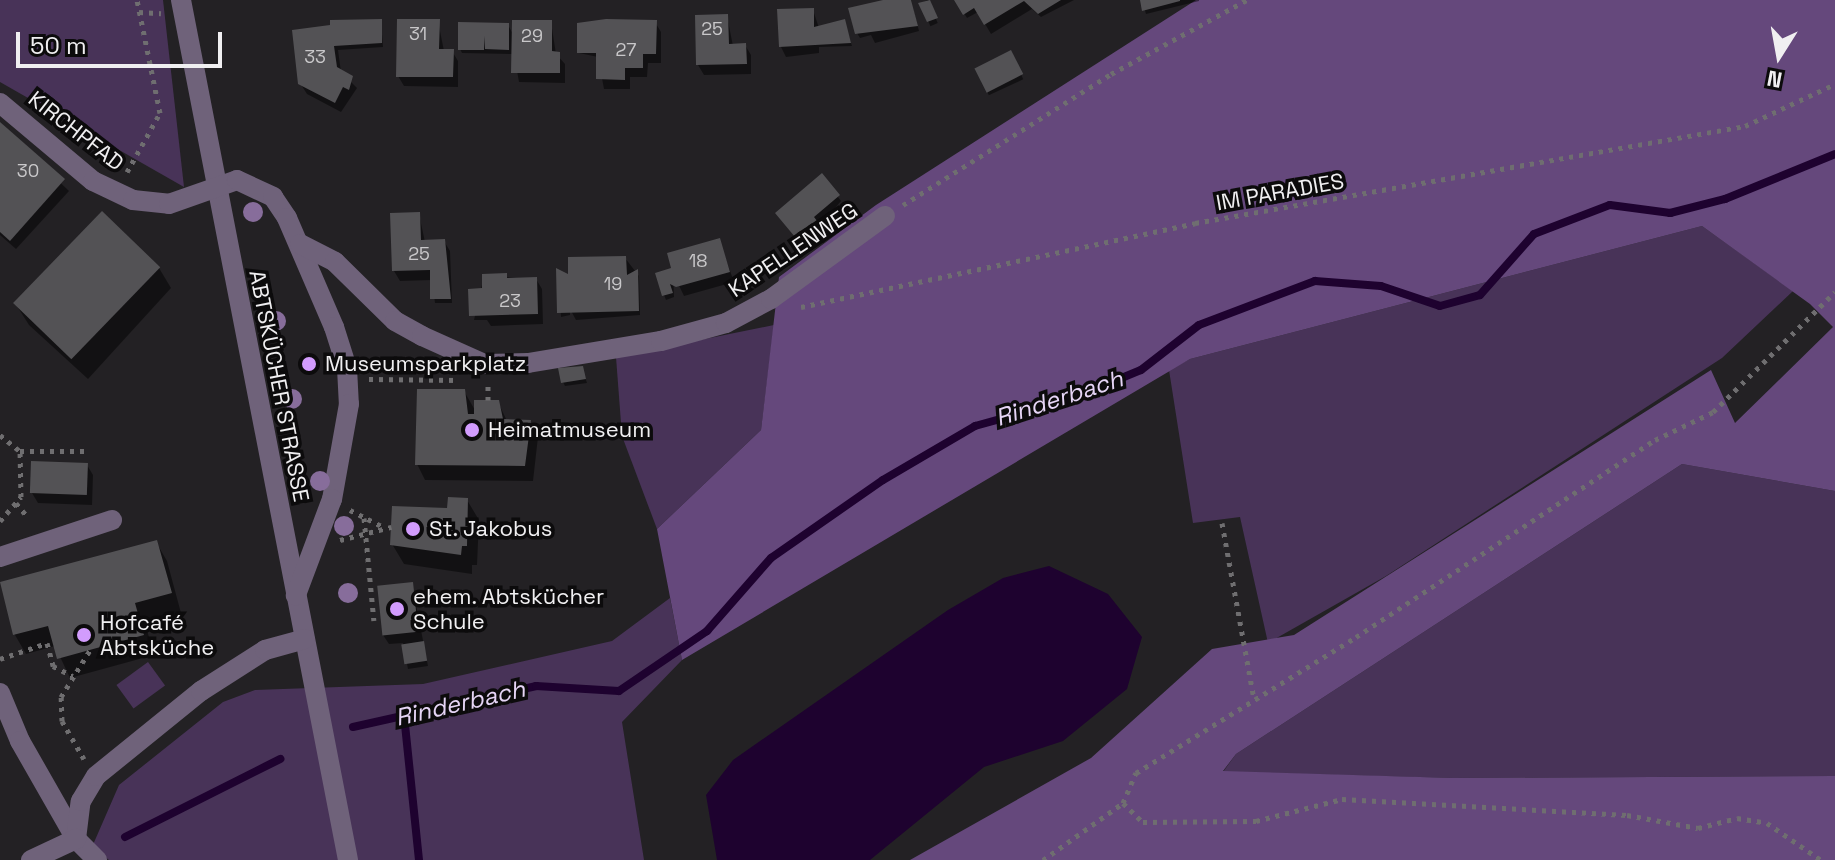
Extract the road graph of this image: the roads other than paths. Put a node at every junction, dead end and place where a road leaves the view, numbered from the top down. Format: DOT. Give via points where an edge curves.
graph roads {
  1 [pos="181,0"];
  2 [pos="0,103"];
  3 [pos="215,186"];
  4 [pos="885,216"];
  5 [pos="300,244"];
  6 [pos="112,520"];
  7 [pos="0,557"];
  8 [pos="296,595"];
  9 [pos="305,639"];
  10 [pos="0,693"];
  11 [pos="76,839"];
  12 [pos="31,860"];
  13 [pos="97,860"];
  14 [pos="348,860"];
  1 -- 3 [label="street, ABTSKÜCHER STRASSE"];
  2 -- 3 [label="street, KIRCHPFAD" via="93,181 133,200 169,204"];
  3 -- 5 [label="street, ABTSKÜCHER STRASSE" via="237,180 254,184 273,197"];
  3 -- 8 [label="street, ABTSKÜCHER STRASSE"];
  4 -- 5 [label="street, KAPELLENWEG" via="771,299 726,323 661,341 528,363 484,364 422,336 395,321 335,262"];
  5 -- 8 [label="street, ABTSKÜCHER STRASSE" via="348,379 343,455 319,542"];
  6 -- 7 [label="street"];
  8 -- 9 [label="street, ABTSKÜCHER STRASSE"];
  9 -- 11 [label="street" via="265,650 201,691 96,776 81,801"];
  9 -- 14 [label="street, ABTSKÜCHER STRASSE"];
  10 -- 11 [label="street" via="20,741"];
  11 -- 12 [label="street"];
  11 -- 13 [label="street"];
}
